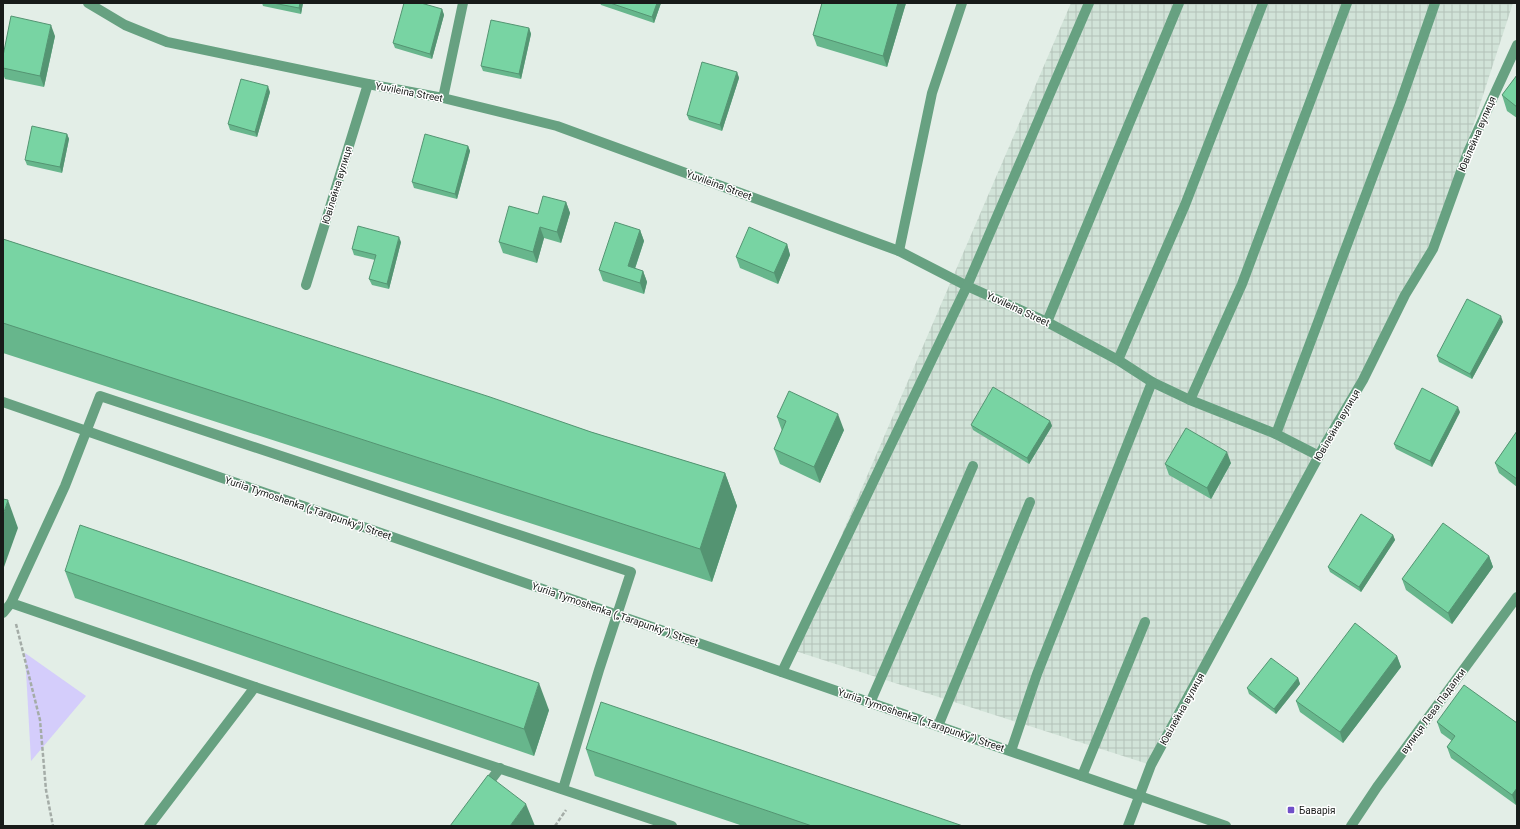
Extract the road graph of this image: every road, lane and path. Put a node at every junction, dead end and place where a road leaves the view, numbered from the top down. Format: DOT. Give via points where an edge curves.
graph roads {
  1 [pos="88,3"];
  2 [pos="463,3"];
  3 [pos="962,3"];
  4 [pos="1089,3"];
  5 [pos="1179,3"];
  6 [pos="1263,3"];
  7 [pos="1347,3"];
  8 [pos="1435,3"];
  9 [pos="1517,45"];
  10 [pos="368,84"];
  11 [pos="443,98"];
  12 [pos="899,251"];
  13 [pos="306,285"];
  14 [pos="967,286"];
  15 [pos="1047,322"];
  16 [pos="1118,360"];
  17 [pos="1152,382"];
  18 [pos="1190,400"];
  19 [pos="3,402"];
  20 [pos="86,431"];
  21 [pos="1276,434"];
  22 [pos="1319,456"];
  23 [pos="973,466"];
  24 [pos="1030,502"];
  25 [pos="1517,596"];
  26 [pos="11,603"];
  27 [pos="3,613"];
  28 [pos="617,615"];
  29 [pos="1145,622"];
  30 [pos="782,672"];
  31 [pos="255,687"];
  32 [pos="870,702"];
  33 [pos="938,726"];
  34 [pos="1011,751"];
  35 [pos="500,768"];
  36 [pos="1082,776"];
  37 [pos="563,790"];
  38 [pos="1138,796"];
  39 [pos="477,797"];
  40 [pos="53,826"];
  41 [pos="149,826"];
  42 [pos="672,826"];
  43 [pos="1128,826"];
  44 [pos="1226,826"];
  45 [pos="1351,826"];
  1 -- 10 [label="street, Yuvileina Street" via="125,25 167,42"];
  2 -- 11 [label="street"];
  3 -- 12 [label="street" via="932,93"];
  4 -- 14 [label="street"];
  5 -- 15 [label="street"];
  6 -- 16 [label="street" via="1185,205"];
  7 -- 18 [label="street" via="1242,284"];
  8 -- 21 [label="street"];
  9 -- 22 [label="street, Ювілейна вулиця" via="1468,152 1433,249"];
  10 -- 11 [label="street, Yuvileina Street"];
  10 -- 13 [label="street, Ювілейна вулиця"];
  11 -- 12 [label="street, Yuvileina Street" via="558,126"];
  12 -- 14 [label="street, Yuvileina Street"];
  14 -- 15 [label="street, Yuvileina Street"];
  14 -- 30 [label="street"];
  15 -- 16 [label="street, Yuvileina Street"];
  16 -- 17 [label="street, Yuvileina Street"];
  17 -- 18 [label="street, Yuvileina Street"];
  17 -- 34 [label="street" via="1037,674"];
  18 -- 21 [label="street, Yuvileina Street"];
  19 -- 20 [label="street, Yuriia Tymoshenka („Tarapunky”) Street"];
  20 -- 26 [label="street" via="65,486"];
  20 -- 28 [label="street, Yuriia Tymoshenka („Tarapunky”) Street"];
  20 -- 28 [label="street" via="100,396 631,572"];
  21 -- 22 [label="street, Yuvileina Street"];
  22 -- 38 [label="street, Ювілейна вулиця" via="1151,765"];
  23 -- 32 [label="street"];
  24 -- 33 [label="street"];
  25 -- 45 [label="street, вулиця Лева Падалки"];
  26 -- 27 [label="street"];
  26 -- 31 [label="street"];
  26 -- 40 [label="path" via="40,720 46,790"];
  28 -- 30 [label="street, Yuriia Tymoshenka („Tarapunky”) Street"];
  28 -- 37 [label="street"];
  29 -- 36 [label="street"];
  30 -- 32 [label="street, Yuriia Tymoshenka („Tarapunky”) Street"];
  31 -- 35 [label="street"];
  31 -- 41 [label="street"];
  32 -- 33 [label="street, Yuriia Tymoshenka („Tarapunky”) Street"];
  33 -- 34 [label="street, Yuriia Tymoshenka („Tarapunky”) Street"];
  34 -- 36 [label="street, Yuriia Tymoshenka („Tarapunky”) Street"];
  35 -- 37 [label="street"];
  35 -- 39 [label="street"];
  36 -- 38 [label="street, Yuriia Tymoshenka („Tarapunky”) Street"];
  37 -- 42 [label="street"];
  38 -- 43 [label="street, Ювілейна вулиця"];
  38 -- 44 [label="street, Yuriia Tymoshenka („Tarapunky”) Street"];
}
